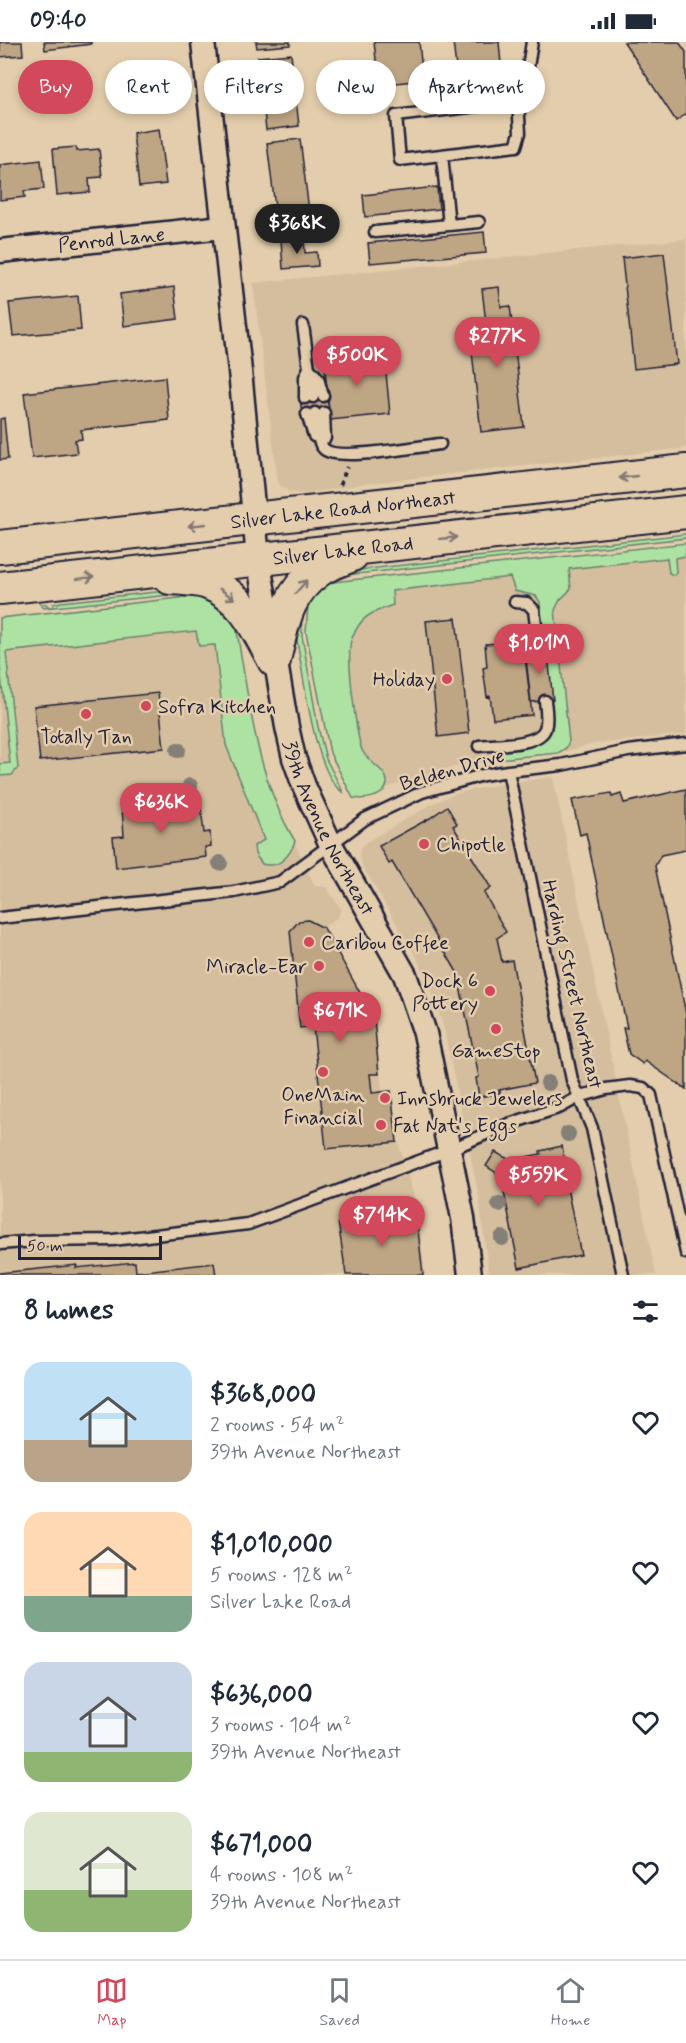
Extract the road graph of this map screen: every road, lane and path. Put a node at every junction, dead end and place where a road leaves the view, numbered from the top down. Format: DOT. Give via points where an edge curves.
graph roads {
  1 [pos="203,42"];
  2 [pos="532,42"];
  3 [pos="529,60"];
  4 [pos="412,114"];
  5 [pos="519,114"];
  6 [pos="442,155"];
  7 [pos="478,222"];
  8 [pos="449,225"];
  9 [pos="222,227"];
  10 [pos="375,232"];
  11 [pos="0,251"];
  12 [pos="303,325"];
  13 [pos="314,397"];
  14 [pos="316,414"];
  15 [pos="440,444"];
  16 [pos="351,455"];
  17 [pos="686,471"];
  18 [pos="339,490"];
  19 [pos="686,512"];
  20 [pos="654,516"];
  21 [pos="686,518"];
  22 [pos="255,519"];
  23 [pos="0,547"];
  24 [pos="369,547"];
  25 [pos="258,558"];
  26 [pos="130,573"];
  27 [pos="0,588"];
  28 [pos="514,602"];
  29 [pos="539,648"];
  30 [pos="274,660"];
  31 [pos="545,701"];
  32 [pos="686,744"];
  33 [pos="479,746"];
  34 [pos="508,771"];
  35 [pos="331,845"];
  36 [pos="0,918"];
  37 [pos="579,1097"];
  38 [pos="449,1150"];
  39 [pos="0,1244"];
  40 [pos="686,1253"];
  41 [pos="470,1275"];
  42 [pos="623,1275"];
  1 -- 9 [label="street, 39th Avenue Northeast"];
  2 -- 3 [label="lane"];
  4 -- 6 [label="lane" via="396,116 399,160"];
  5 -- 6 [label="lane" via="516,146"];
  6 -- 8 [label="lane"];
  7 -- 8 [label="lane"];
  8 -- 10 [label="lane"];
  9 -- 11 [label="street, Penrod Lane"];
  9 -- 22 [label="street, 39th Avenue Northeast"];
  12 -- 13 [label="lane"];
  14 -- 16 [label="lane" via="323,447 332,454"];
  15 -- 16 [label="lane"];
  16 -- 18 [label="path"];
  17 -- 22 [label="main road, Silver Lake Road Northeast, one-way"];
  19 -- 20 [label="main road, Silver Lake Road"];
  20 -- 21 [label="main road"];
  24 -- 20 [label="main road, Silver Lake Road, one-way"];
  22 -- 23 [label="main road, Silver Lake Road Northeast, one-way"];
  22 -- 25 [label="street, 39th Avenue Northeast"];
  24 -- 25 [label="main road, Silver Lake Road"];
  30 -- 24 [label="main road, one-way" via="288,605 300,586 319,569"];
  25 -- 26 [label="main road, Silver Lake Road"];
  25 -- 30 [label="street, 39th Avenue Northeast"];
  27 -- 26 [label="main road, Silver Lake Road, one-way"];
  26 -- 30 [label="main road, one-way" via="206,582 225,592 244,608"];
  28 -- 29 [label="lane" via="528,603 534,610"];
  30 -- 35 [label="street, 39th Avenue Northeast" via="294,758"];
  31 -- 33 [label="lane" via="545,729 540,737"];
  32 -- 34 [label="lane, Belden Drive"];
  34 -- 35 [label="lane, Belden Drive" via="422,792 365,819"];
  34 -- 37 [label="lane, Harding Street Northeast" via="572,1080"];
  35 -- 36 [label="lane, Belden Drive" via="280,882 256,888"];
  35 -- 38 [label="street, 39th Avenue Northeast" via="405,975 425,1033"];
  37 -- 38 [label="lane"];
  37 -- 40 [label="lane" via="630,1086 643,1088 651,1095"];
  37 -- 42 [label="lane, Harding Street Northeast" via="592,1128"];
  38 -- 39 [label="lane" via="248,1224 113,1240"];
  38 -- 41 [label="street, 39th Avenue Northeast" via="464,1218"];
}
